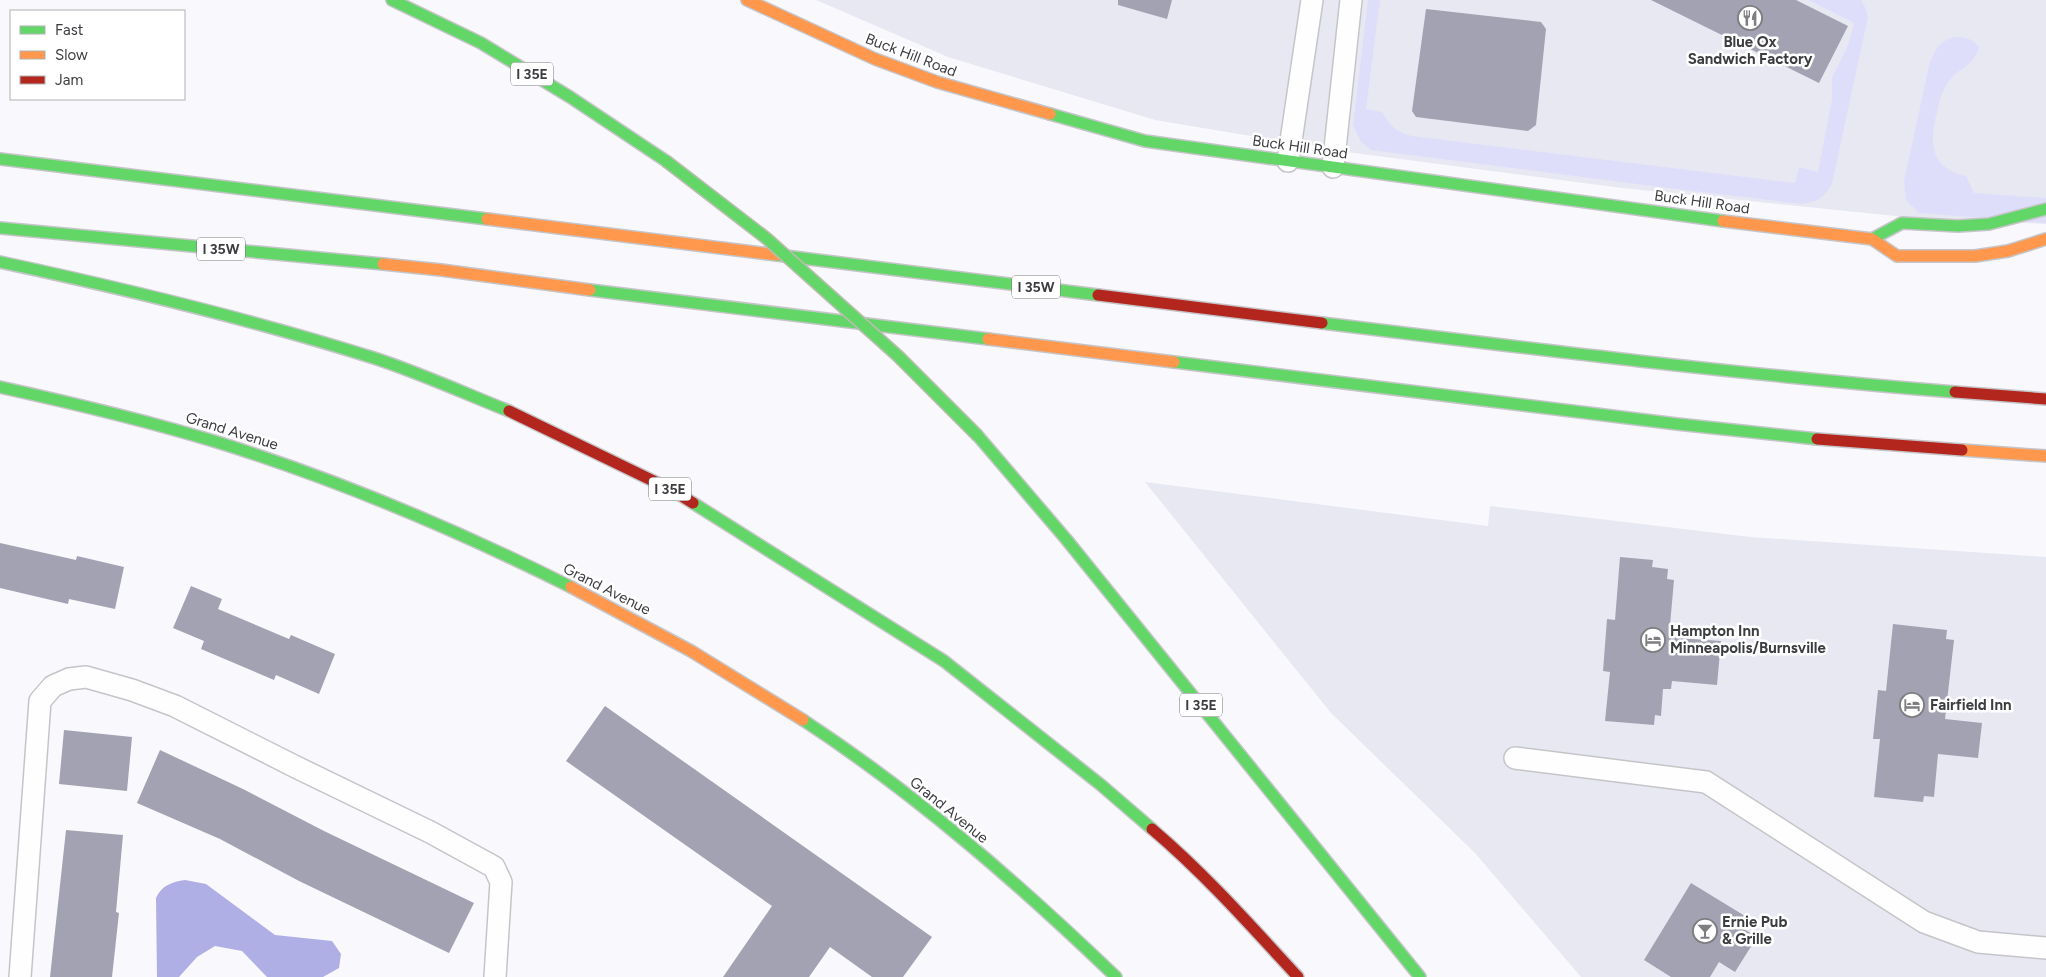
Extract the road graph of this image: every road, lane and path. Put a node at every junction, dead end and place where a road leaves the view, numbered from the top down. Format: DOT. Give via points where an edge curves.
graph roads {
  1 [pos="392,0"];
  2 [pos="747,0"];
  3 [pos="1312,0"];
  4 [pos="1351,0"];
  5 [pos="0,159"];
  6 [pos="1288,161"];
  7 [pos="1333,167"];
  8 [pos="2046,209"];
  9 [pos="0,228"];
  10 [pos="2046,238"];
  11 [pos="1872,239"];
  12 [pos="0,262"];
  13 [pos="0,387"];
  14 [pos="2046,399"];
  15 [pos="2046,456"];
  16 [pos="1515,758"];
  17 [pos="1292,818"];
  18 [pos="1238,912"];
  19 [pos="1412,948"];
  20 [pos="2046,948"];
  21 [pos="20,977"];
  22 [pos="495,977"];
  23 [pos="1116,977"];
  24 [pos="1284,977"];
  25 [pos="1298,977"];
  26 [pos="1420,977"];
  1 -- 17 [label="main road, I 35E, bridge" via="481,44 666,160 766,238 898,356 978,436 1066,539"];
  2 -- 6 [label="main road, Buck Hill Road" via="875,59 937,82 1146,141"];
  3 -- 6 [label="street"];
  4 -- 7 [label="street"];
  5 -- 14 [label="main road, I 35W" via="1646,363 1814,381"];
  6 -- 7 [label="main road, Buck Hill Road"];
  7 -- 11 [label="main road, Buck Hill Road"];
  8 -- 11 [label="main road" via="1989,224 1902,223"];
  9 -- 15 [label="main road, I 35W" via="441,270 1677,424 1833,441"];
  10 -- 11 [label="main road, Buck Hill Road" via="2008,251 1940,257 1898,256"];
  12 -- 18 [label="main road, I 35E" via="119,286 376,359 525,417 672,490 944,661 1101,784 1177,850"];
  13 -- 23 [label="main road, Grand Avenue" via="67,400 162,425 289,465 455,530 618,610 814,726 887,779 1029,895"];
  16 -- 20 [label="street" via="1706,782 1924,922 1978,942"];
  17 -- 19 [label="main road"];
  17 -- 26 [label="main road, I 35E"];
  18 -- 24 [label="main road"];
  18 -- 25 [label="main road, I 35E"];
  21 -- 22 [label="street" via="40,701 53,686 69,679 86,677 175,706 494,867 501,882"];
}
